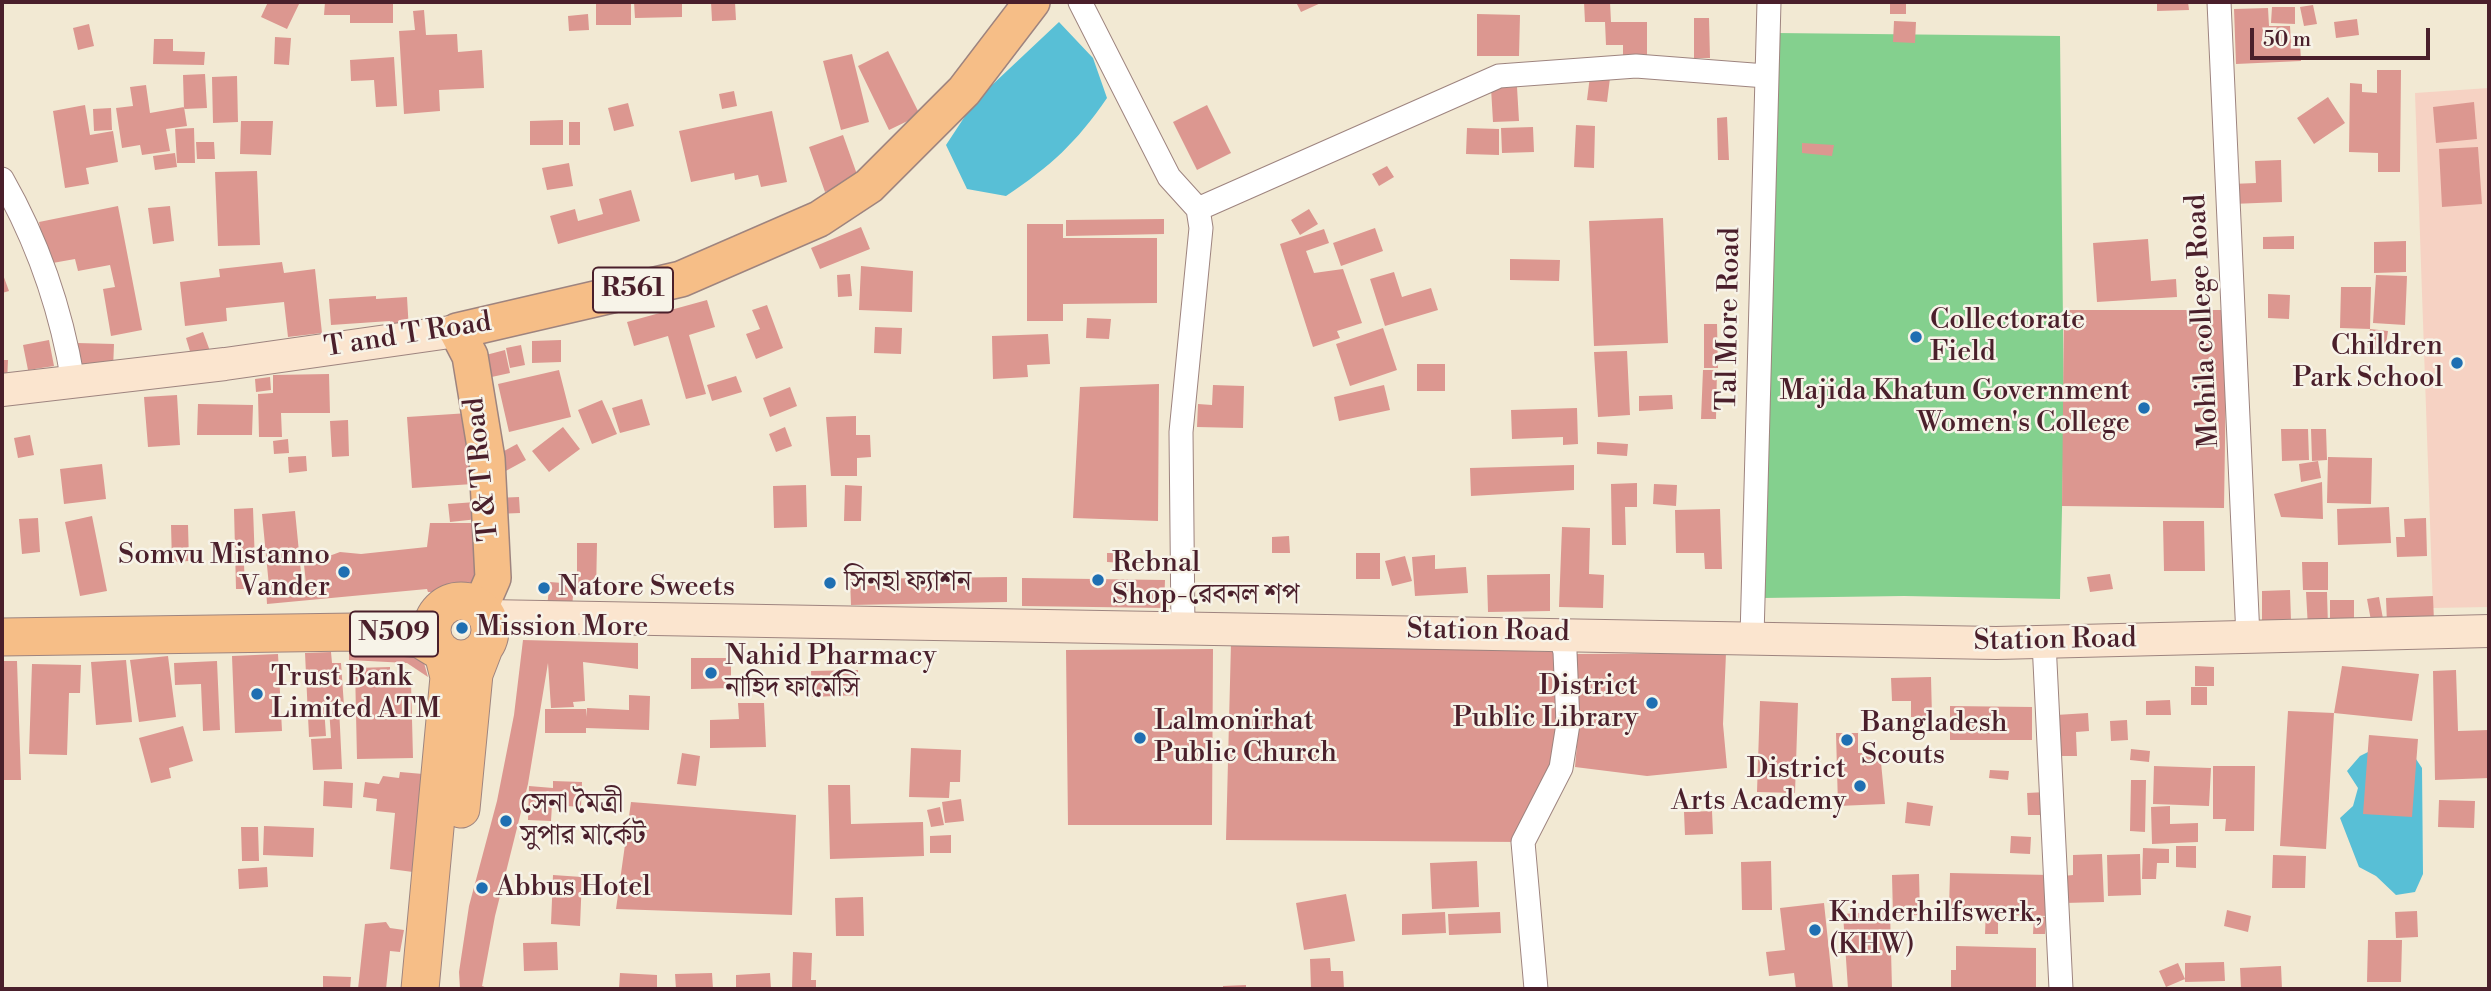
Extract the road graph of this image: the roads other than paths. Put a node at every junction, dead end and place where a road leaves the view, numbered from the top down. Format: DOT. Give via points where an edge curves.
graph roads {
  1 [pos="1032,2"];
  2 [pos="1080,2"];
  3 [pos="1769,2"];
  4 [pos="2219,2"];
  5 [pos="1766,76"];
  6 [pos="2,179"];
  7 [pos="1198,209"];
  8 [pos="457,331"];
  9 [pos="73,381"];
  10 [pos="2,390"];
  11 [pos="483,624"];
  12 [pos="2,629"];
  13 [pos="1183,629"];
  14 [pos="2489,631"];
  15 [pos="1560,633"];
  16 [pos="2,637"];
  17 [pos="438,637"];
  18 [pos="1752,637"];
  19 [pos="2248,637"];
  20 [pos="2044,642"];
  21 [pos="420,989"];
  22 [pos="441,989"];
  23 [pos="1536,989"];
  24 [pos="2061,989"];
  1 -- 8 [label="main road, T and T Road / R561" via="964,92 869,186 802,228 681,279"];
  2 -- 7 [label="street" via="1169,177"];
  3 -- 5 [label="street, Tal More Road"];
  4 -- 19 [label="street, Mohila college Road"];
  5 -- 7 [label="street" via="1636,66 1499,76"];
  5 -- 18 [label="street, Tal More Road"];
  6 -- 9 [label="street" via="52,288"];
  7 -- 13 [label="street" via="1201,228 1181,432"];
  8 -- 9 [label="main road, T and T Road"];
  8 -- 11 [label="main road, T & T Road" via="470,356 487,459 493,578"];
  9 -- 10 [label="main road, T and T Road"];
  11 -- 13 [label="main road, Station Road"];
  11 -- 17 [label="highway, N509" via="464,659"];
  11 -- 17 [label="highway, N509" via="470,603 448,605"];
  11 -- 22 [label="highway, N509"];
  12 -- 17 [label="highway, N509"];
  13 -- 15 [label="main road, Station Road"];
  14 -- 19 [label="main road, Station Road"];
  15 -- 18 [label="main road, Station Road"];
  15 -- 23 [label="street" via="1566,652 1568,724 1561,768 1523,842"];
  16 -- 17 [label="highway, N509" via="355,632"];
  17 -- 21 [label="highway, N509" via="449,677"];
  18 -- 20 [label="main road, Station Road"];
  19 -- 20 [label="main road, Station Road"];
  20 -- 24 [label="street"];
}
